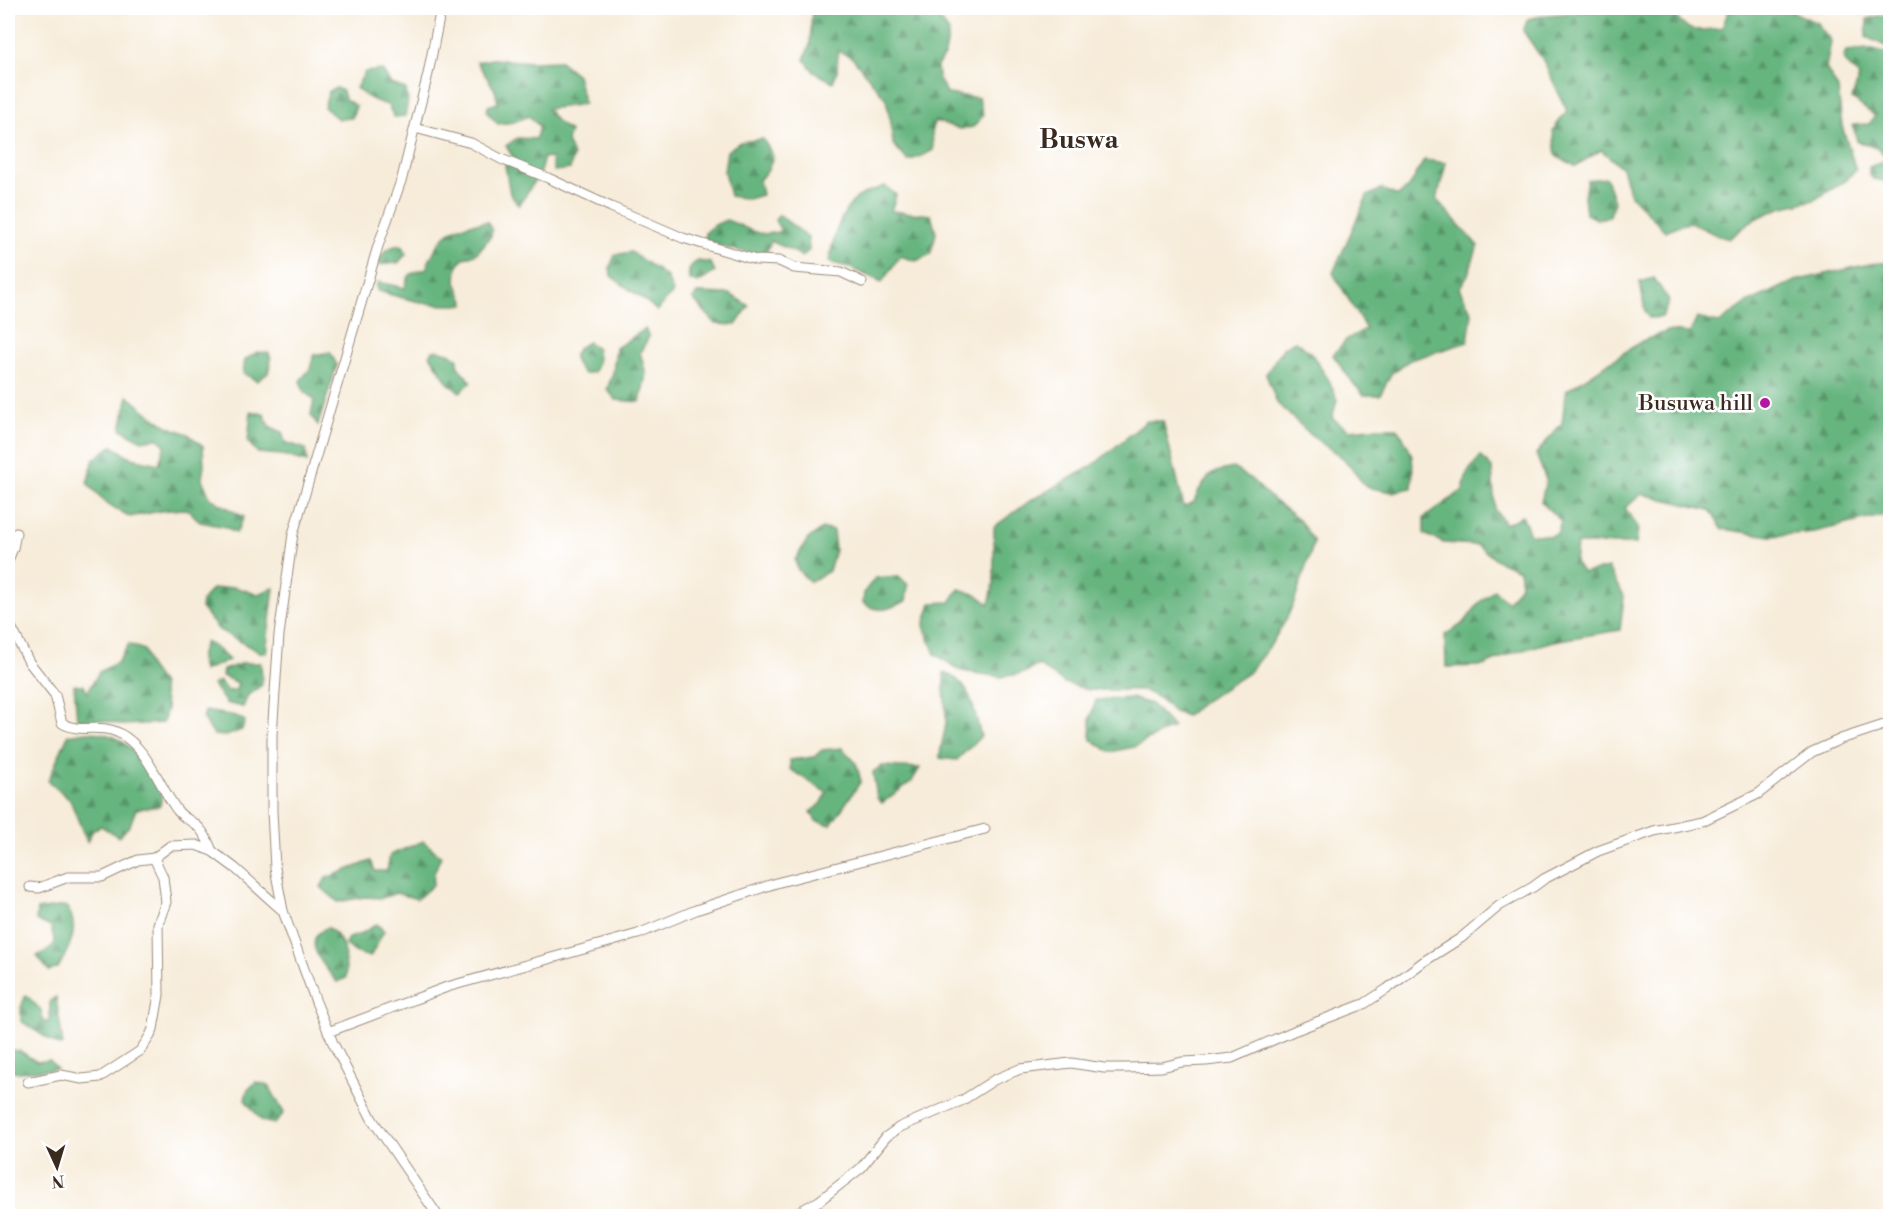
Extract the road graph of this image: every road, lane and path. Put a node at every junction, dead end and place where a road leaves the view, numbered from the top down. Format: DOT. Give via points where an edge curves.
graph roads {
  1 [pos="441,8"];
  2 [pos="415,128"];
  3 [pos="862,282"];
  4 [pos="16,533"];
  5 [pos="8,561"];
  6 [pos="8,621"];
  7 [pos="1890,723"];
  8 [pos="985,830"];
  9 [pos="212,851"];
  10 [pos="154,858"];
  11 [pos="30,887"];
  12 [pos="283,911"];
  13 [pos="328,1032"];
  14 [pos="28,1082"];
  15 [pos="438,1216"];
  16 [pos="791,1216"];
  1 -- 2 [label="street"];
  2 -- 3 [label="street" via="471,143 683,238 756,260 841,272"];
  2 -- 12 [label="street" via="293,534 279,635 272,735 272,811"];
  4 -- 5 [label="street"];
  6 -- 9 [label="street" via="29,662 55,695 62,723 76,728 105,727 135,745 176,810 200,829"];
  7 -- 16 [label="street" via="1812,752 1758,794 1702,821 1654,831 1598,851 1544,879 1364,1004 1232,1058 1162,1067 1104,1068 1071,1063 1020,1069 963,1100 900,1127 886,1137 861,1167 819,1201"];
  8 -- 13 [label="street" via="776,883 638,934 447,987"];
  9 -- 10 [label="street" via="196,845 171,846"];
  9 -- 12 [label="street"];
  10 -- 11 [label="street" via="138,860 102,877 68,877 39,888"];
  10 -- 14 [label="street" via="163,877 166,902 158,924 159,995 150,1036 140,1051 100,1077 61,1075"];
  12 -- 13 [label="street"];
  13 -- 15 [label="street" via="372,1119"];
}
